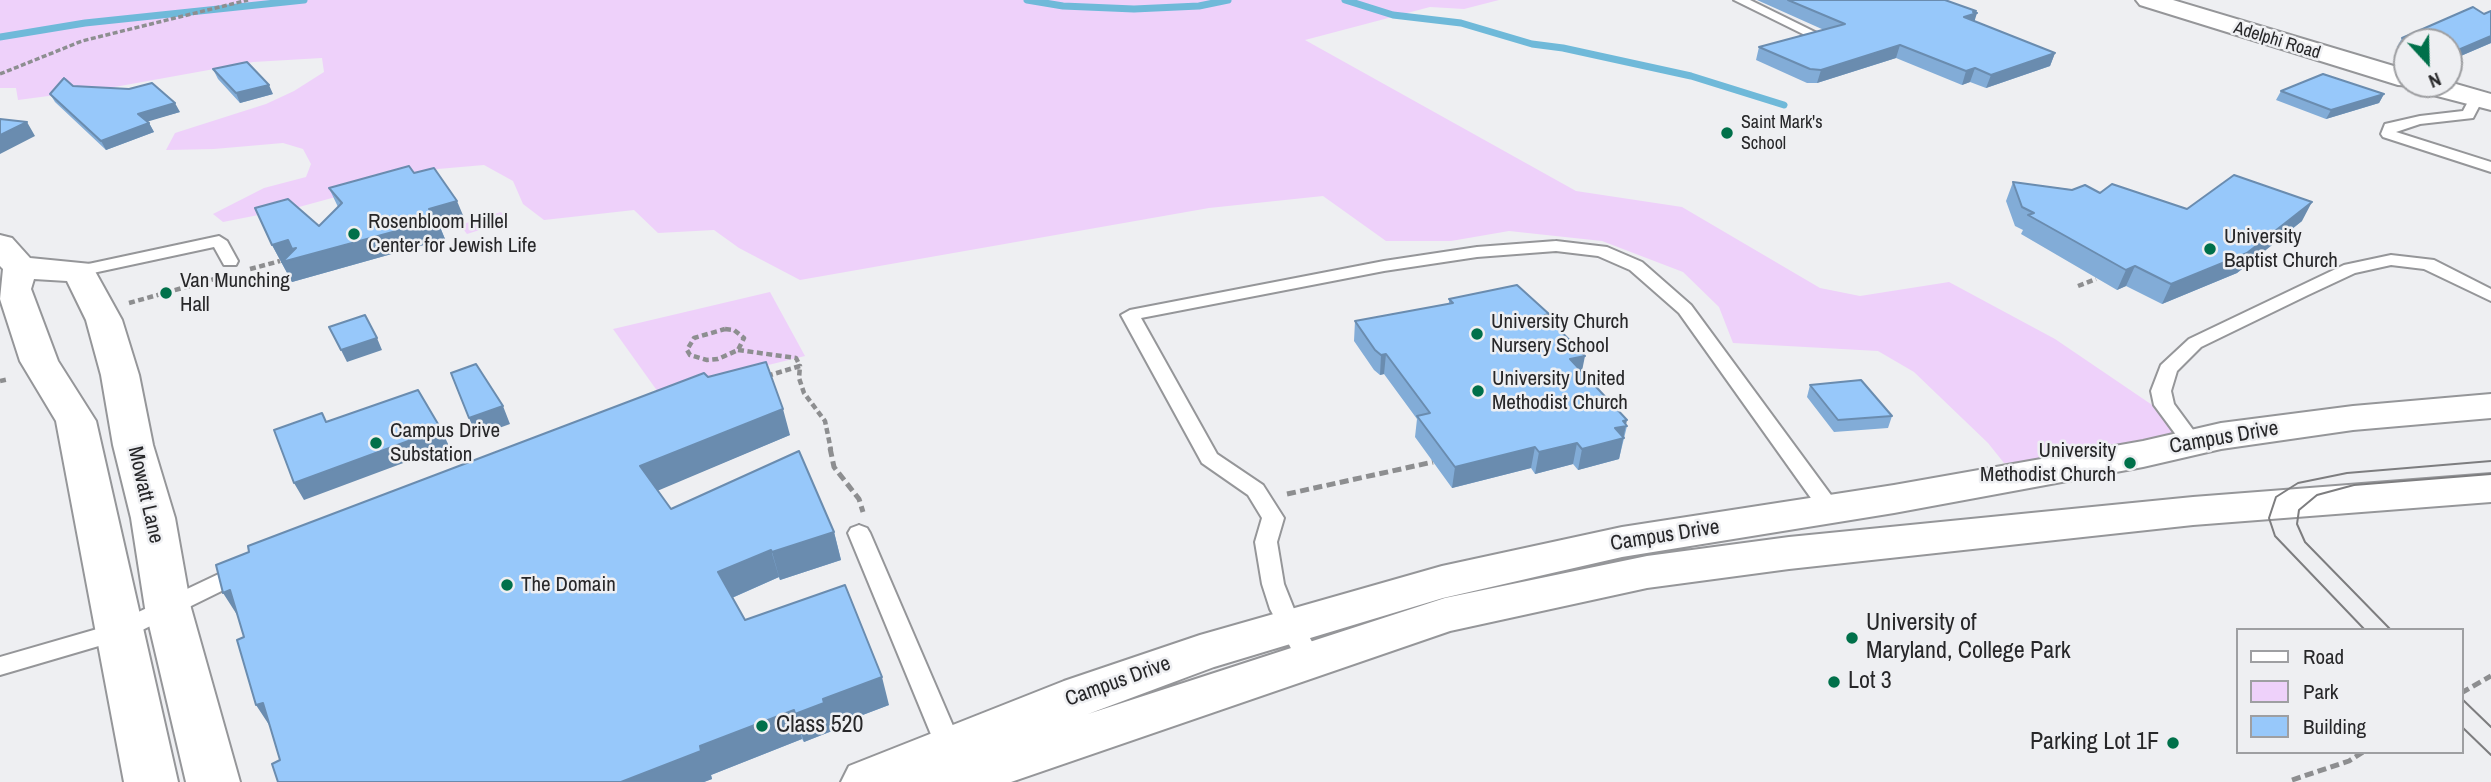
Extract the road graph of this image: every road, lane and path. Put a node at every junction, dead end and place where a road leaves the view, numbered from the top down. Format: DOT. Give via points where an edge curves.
graph roads {
  1 [pos="248,0"];
  2 [pos="1740,0"];
  3 [pos="2148,0"];
  4 [pos="2192,0"];
  5 [pos="1811,33"];
  6 [pos="2393,65"];
  7 [pos="0,74"];
  8 [pos="2393,75"];
  9 [pos="2463,91"];
  10 [pos="2463,94"];
  11 [pos="2484,100"];
  12 [pos="2491,167"];
  13 [pos="280,261"];
  14 [pos="234,269"];
  15 [pos="79,271"];
  16 [pos="9,272"];
  17 [pos="2096,279"];
  18 [pos="2078,286"];
  19 [pos="2491,296"];
  20 [pos="126,304"];
  21 [pos="738,350"];
  22 [pos="800,366"];
  23 [pos="764,377"];
  24 [pos="9,379"];
  25 [pos="0,381"];
  26 [pos="2491,406"];
  27 [pos="2192,442"];
  28 [pos="1433,462"];
  29 [pos="2491,488"];
  30 [pos="1284,502"];
  31 [pos="1831,510"];
  32 [pos="859,533"];
  33 [pos="261,563"];
  34 [pos="168,608"];
  35 [pos="118,632"];
  36 [pos="1301,643"];
  37 [pos="0,666"];
  38 [pos="2491,676"];
  39 [pos="2463,692"];
  40 [pos="2360,754"];
  41 [pos="952,765"];
  42 [pos="150,782"];
  43 [pos="213,782"];
  44 [pos="868,782"];
  45 [pos="2295,782"];
  1 -- 7 [label="path" via="82,41"];
  2 -- 5 [label="lane"];
  3 -- 8 [label="street, Adelphi Road"];
  4 -- 6 [label="street, Adelphi Road"];
  9 -- 11 [label="street"];
  10 -- 11 [label="street"];
  11 -- 12 [label="lane" via="2468,115 2390,127 2388,134"];
  13 -- 14 [label="path"];
  14 -- 15 [label="lane" via="219,241"];
  14 -- 20 [label="path"];
  15 -- 16 [label="street"];
  15 -- 34 [label="street, Mowatt Lane" via="104,320 120,375"];
  16 -- 35 [label="street" via="39,361 76,421"];
  17 -- 18 [label="path"];
  19 -- 27 [label="lane" via="2428,264 2377,261 2350,269 2195,343 2168,369 2161,391 2164,405"];
  21 -- 21 [label="path" via="744,338 725,329 694,338 687,350 707,360"];
  21 -- 22 [label="path" via="796,358"];
  22 -- 23 [label="path"];
  22 -- 32 [label="path" via="804,393 825,421 834,467 859,499 864,515"];
  24 -- 25 [label="path"];
  26 -- 27 [label="street, Campus Drive" via="2353,418"];
  27 -- 31 [label="street, Campus Drive"];
  28 -- 30 [label="path" via="1280,496"];
  29 -- 36 [label="street, Campus Drive" via="2193,512 1789,553 1647,572"];
  31 -- 36 [label="street, Campus Drive" via="1622,542 1442,582"];
  31 -- 36 [label="lane" via="1685,309 1636,266 1601,251 1556,247 1476,252 1130,314 1209,458 1256,490 1273,518 1266,542 1273,584"];
  32 -- 41 [label="lane"];
  33 -- 34 [label="lane"];
  34 -- 35 [label="lane"];
  34 -- 43 [label="street, Mowatt Lane"];
  35 -- 37 [label="lane"];
  35 -- 42 [label="street"];
  36 -- 41 [label="street, Campus Drive" via="994,766"];
  38 -- 39 [label="path"];
  40 -- 45 [label="path" via="2292,780"];
  41 -- 44 [label="street, Campus Drive"];
}
